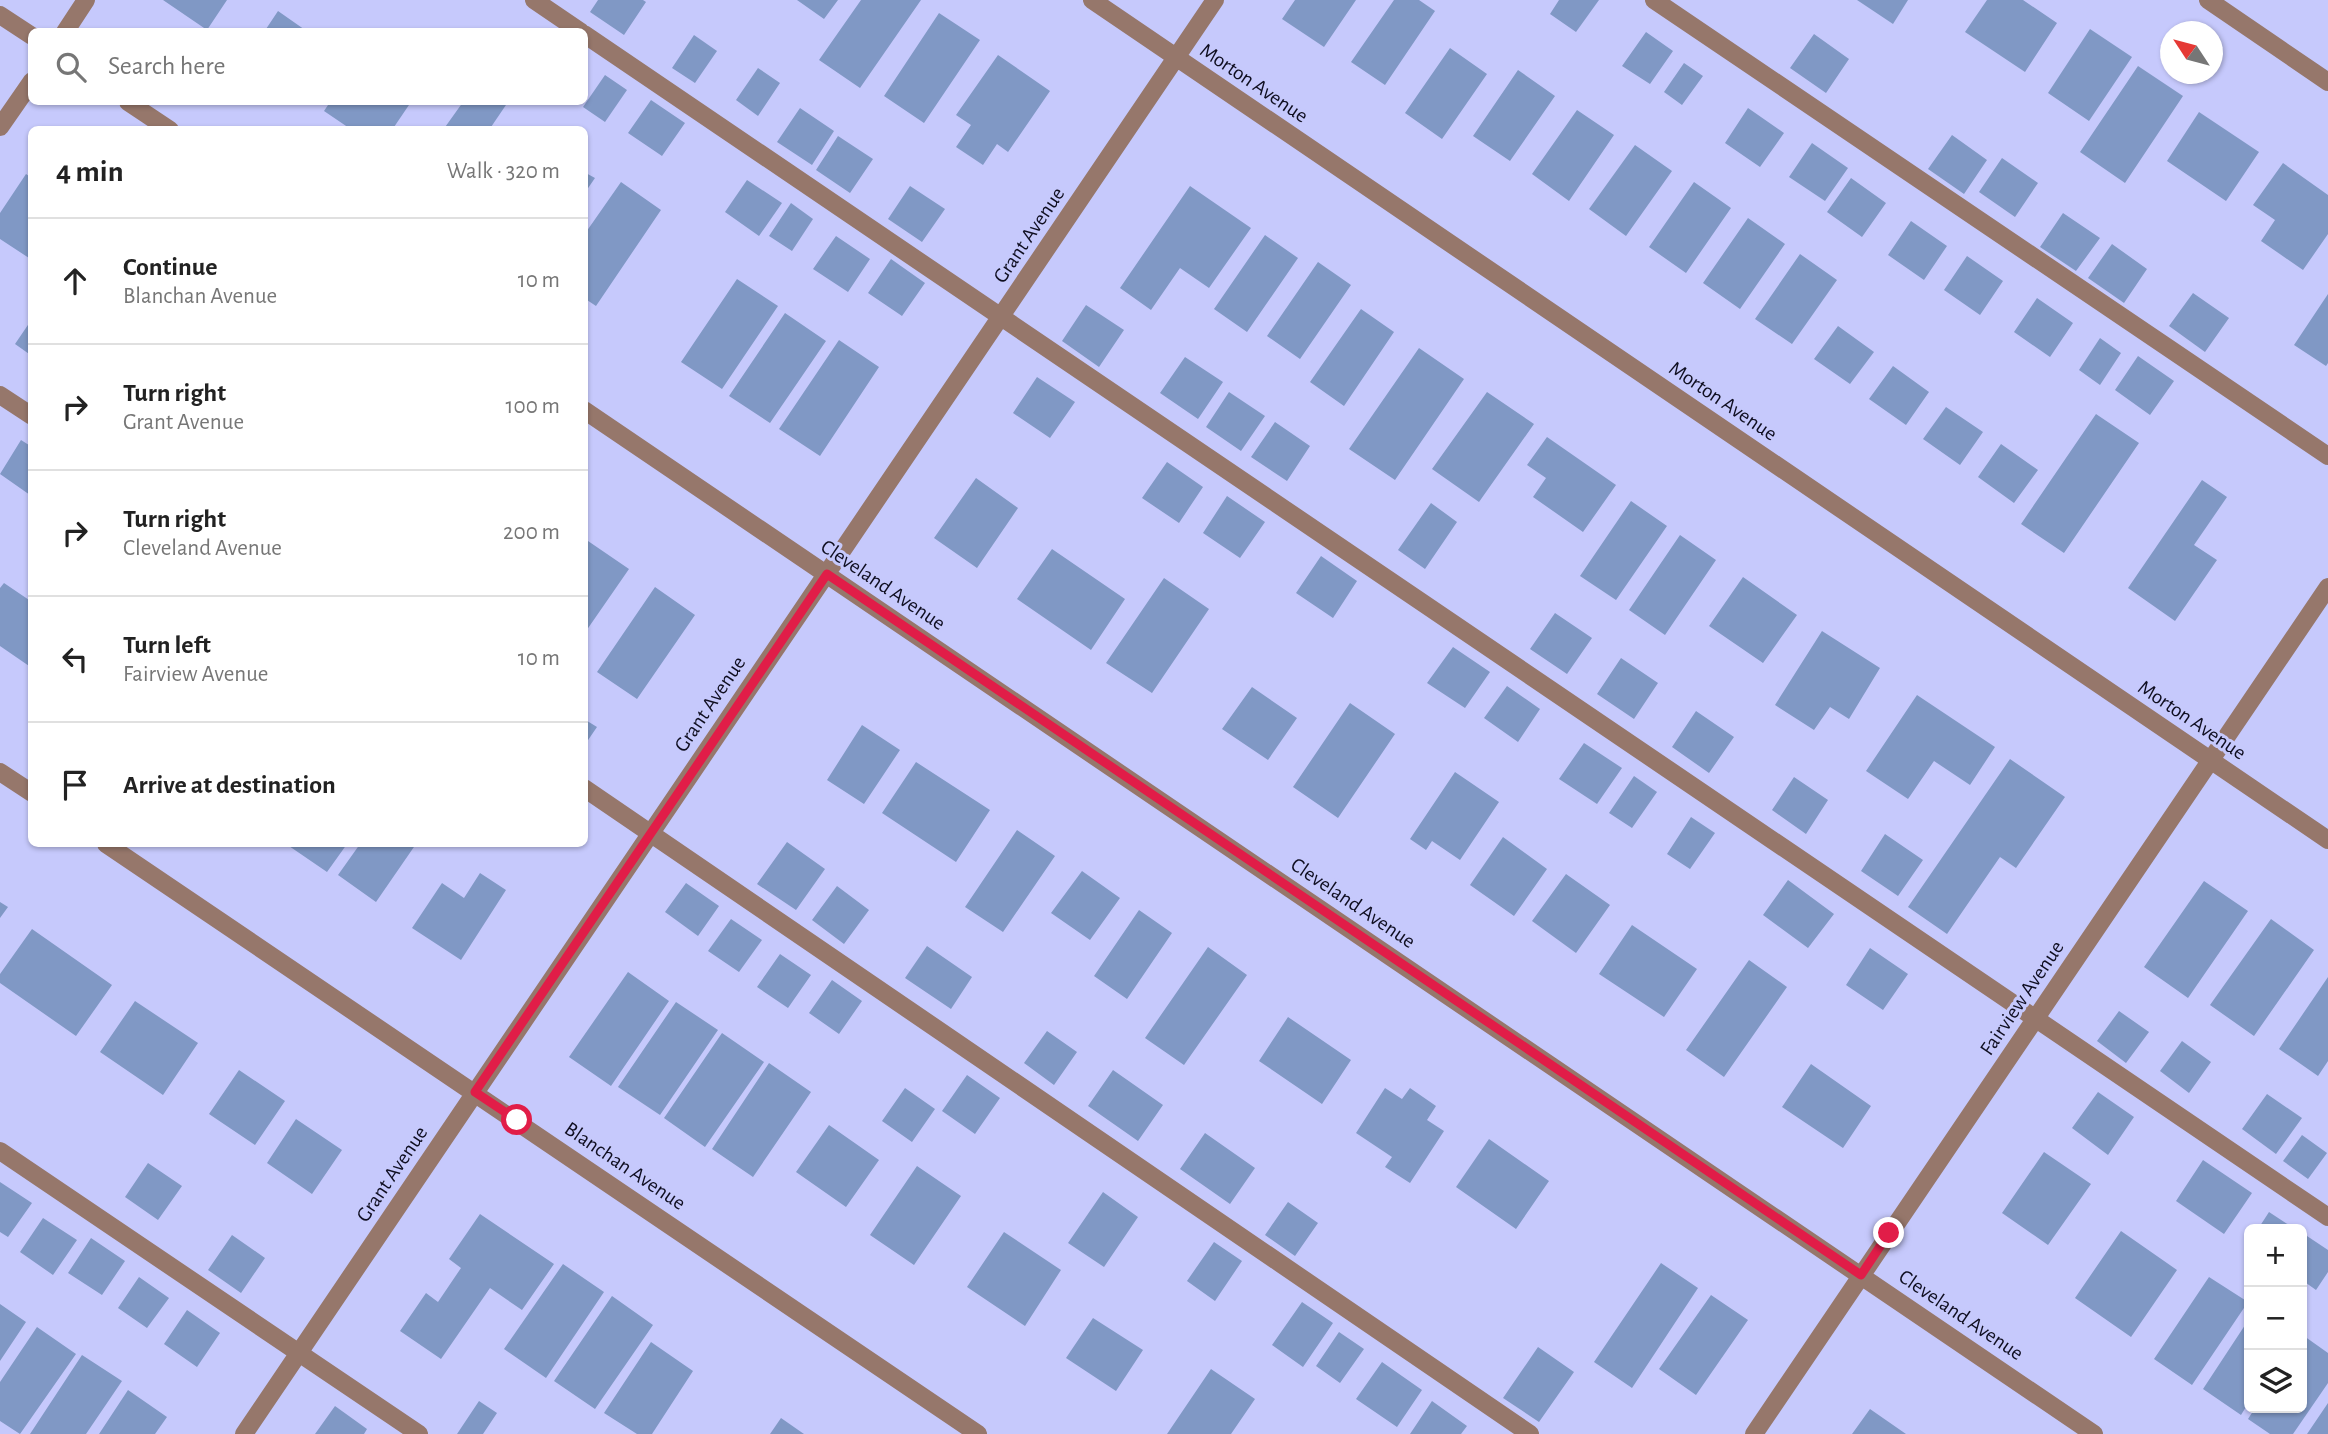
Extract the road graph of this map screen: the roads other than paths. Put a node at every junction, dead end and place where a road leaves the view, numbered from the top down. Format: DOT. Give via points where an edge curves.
graph roads {
  1 [pos="86,0"];
  2 [pos="534,0"];
  3 [pos="1092,0"];
  4 [pos="1215,0"];
  5 [pos="1654,0"];
  6 [pos="2208,0"];
  7 [pos="0,15"];
  8 [pos="68,28"];
  9 [pos="576,28"];
  10 [pos="28,33"];
  11 [pos="588,36"];
  12 [pos="1176,57"];
  13 [pos="2328,82"];
  14 [pos="28,86"];
  15 [pos="132,105"];
  16 [pos="164,126"];
  17 [pos="0,127"];
  18 [pos="1002,316"];
  19 [pos="0,395"];
  20 [pos="28,413"];
  21 [pos="588,413"];
  22 [pos="2328,456"];
  23 [pos="827,574"];
  24 [pos="2328,587"];
  25 [pos="2211,761"];
  26 [pos="0,772"];
  27 [pos="28,790"];
  28 [pos="588,791"];
  29 [pos="651,833"];
  30 [pos="2328,840"];
  31 [pos="110,847"];
  32 [pos="2036,1018"];
  33 [pos="475,1092"];
  34 [pos="0,1151"];
  35 [pos="2328,1217"];
  36 [pos="1861,1275"];
  37 [pos="299,1352"];
  38 [pos="244,1434"];
  39 [pos="419,1434"];
  40 [pos="978,1434"];
  41 [pos="1531,1434"];
  42 [pos="1754,1434"];
  43 [pos="2094,1434"];
  1 -- 8 [label="street"];
  2 -- 9 [label="street"];
  3 -- 12 [label="street, Morton Avenue"];
  4 -- 12 [label="street, Grant Avenue"];
  5 -- 22 [label="street"];
  6 -- 13 [label="street"];
  7 -- 10 [label="street"];
  11 -- 18 [label="street"];
  12 -- 18 [label="street, Grant Avenue"];
  12 -- 25 [label="street, Morton Avenue"];
  14 -- 17 [label="street"];
  15 -- 16 [label="street"];
  18 -- 23 [label="street, Grant Avenue"];
  18 -- 32 [label="street"];
  19 -- 20 [label="street"];
  21 -- 23 [label="street, Cleveland Avenue"];
  23 -- 29 [label="street, Grant Avenue"];
  23 -- 36 [label="street, Cleveland Avenue"];
  24 -- 25 [label="street, Fairview Avenue"];
  25 -- 30 [label="street, Morton Avenue"];
  25 -- 32 [label="street, Fairview Avenue"];
  26 -- 27 [label="street"];
  28 -- 29 [label="street"];
  29 -- 33 [label="street, Grant Avenue"];
  29 -- 41 [label="street"];
  31 -- 33 [label="street, Blanchan Avenue"];
  32 -- 35 [label="street"];
  32 -- 36 [label="street, Fairview Avenue"];
  33 -- 37 [label="street, Grant Avenue"];
  33 -- 40 [label="street, Blanchan Avenue"];
  34 -- 37 [label="street"];
  36 -- 42 [label="street, Fairview Avenue"];
  36 -- 43 [label="street, Cleveland Avenue"];
  37 -- 38 [label="street, Grant Avenue"];
  37 -- 39 [label="street"];
}
